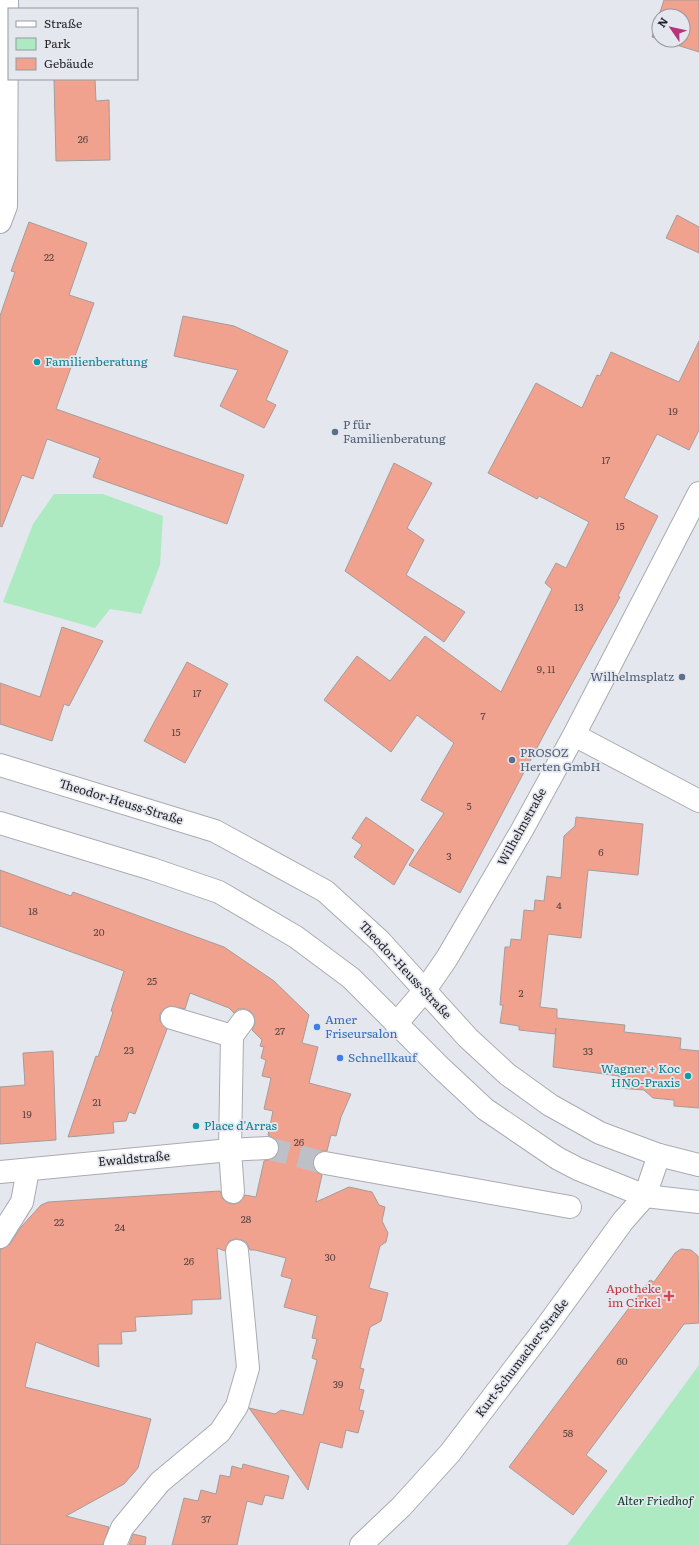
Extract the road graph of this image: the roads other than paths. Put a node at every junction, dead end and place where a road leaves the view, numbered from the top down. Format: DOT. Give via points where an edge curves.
graph roads {
  1 [pos="7,0"];
  2 [pos="2,211"];
  3 [pos="698,499"];
  4 [pos="574,735"];
  5 [pos="0,765"];
  6 [pos="699,802"];
  7 [pos="0,823"];
  8 [pos="425,990"];
  9 [pos="172,1018"];
  10 [pos="396,1024"];
  11 [pos="267,1148"];
  12 [pos="230,1150"];
  13 [pos="659,1156"];
  14 [pos="325,1163"];
  15 [pos="699,1165"];
  16 [pos="28,1170"];
  17 [pos="0,1172"];
  18 [pos="233,1192"];
  19 [pos="645,1196"];
  20 [pos="699,1202"];
  21 [pos="570,1207"];
  22 [pos="0,1237"];
  23 [pos="237,1251"];
  24 [pos="115,1545"];
  25 [pos="361,1545"];
  1 -- 2 [label="street"];
  3 -- 4 [label="street, Wilhelmstraße"];
  4 -- 6 [label="street"];
  4 -- 8 [label="street, Wilhelmstraße" via="447,958"];
  5 -- 8 [label="street, Theodor-Heuss-Straße" via="215,831 326,891 380,941"];
  7 -- 10 [label="street" via="219,892 296,937 351,978"];
  8 -- 10 [label="street, Wilhelmstraße"];
  8 -- 13 [label="street, Theodor-Heuss-Straße" via="468,1038 507,1074 550,1105 600,1133"];
  9 -- 12 [label="street" via="238,1029"];
  10 -- 19 [label="street" via="485,1109 557,1158"];
  11 -- 12 [label="street, Ewaldstraße"];
  12 -- 16 [label="street, Ewaldstraße"];
  12 -- 18 [label="street"];
  13 -- 15 [label="street"];
  13 -- 19 [label="street, Kurt-Schumacher-Straße"];
  14 -- 21 [label="street"];
  16 -- 17 [label="street, Ewaldstraße"];
  16 -- 22 [label="street" via="22,1202"];
  19 -- 20 [label="street"];
  19 -- 25 [label="street, Kurt-Schumacher-Straße" via="623,1221 450,1453 401,1507"];
  23 -- 24 [label="street" via="248,1368 237,1406 220,1432 160,1482 122,1528"];
}
